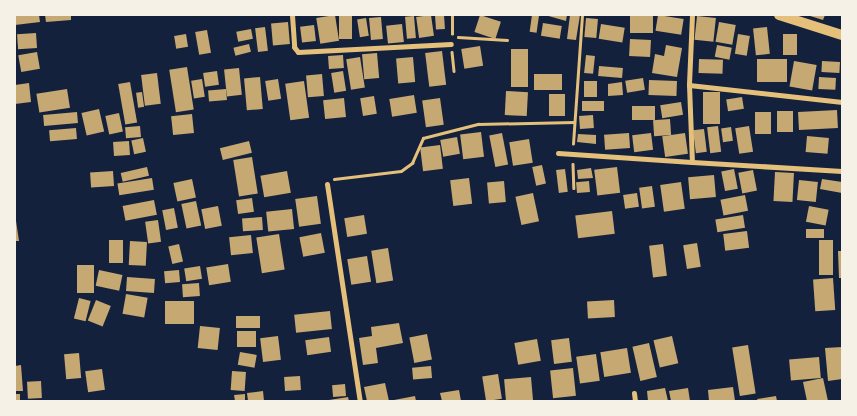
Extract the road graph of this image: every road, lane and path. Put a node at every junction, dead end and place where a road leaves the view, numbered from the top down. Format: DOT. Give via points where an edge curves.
graph roads {
  1 [pos="292,15"];
  2 [pos="582,15"];
  3 [pos="692,15"];
  4 [pos="779,15"];
  5 [pos="842,35"];
  6 [pos="452,37"];
  7 [pos="508,40"];
  8 [pos="452,44"];
  9 [pos="689,85"];
  10 [pos="842,102"];
  11 [pos="574,122"];
  12 [pos="558,153"];
  13 [pos="572,154"];
  14 [pos="692,162"];
  15 [pos="842,171"];
  16 [pos="327,184"];
  17 [pos="574,188"];
  18 [pos="634,393"];
  19 [pos="360,401"];
  20 [pos="635,401"];
  1 -- 8 [label="street" via="294,46 298,52"];
  2 -- 11 [label="path"];
  3 -- 9 [label="street"];
  4 -- 5 [label="main road"];
  6 -- 7 [label="path"];
  9 -- 10 [label="street"];
  9 -- 14 [label="street"];
  11 -- 13 [label="path"];
  11 -- 16 [label="path" via="478,124 423,138 412,163 401,171 343,176"];
  12 -- 13 [label="street"];
  13 -- 14 [label="street"];
  13 -- 17 [label="path"];
  14 -- 15 [label="street"];
  16 -- 19 [label="street"];
  18 -- 20 [label="street"];
}
